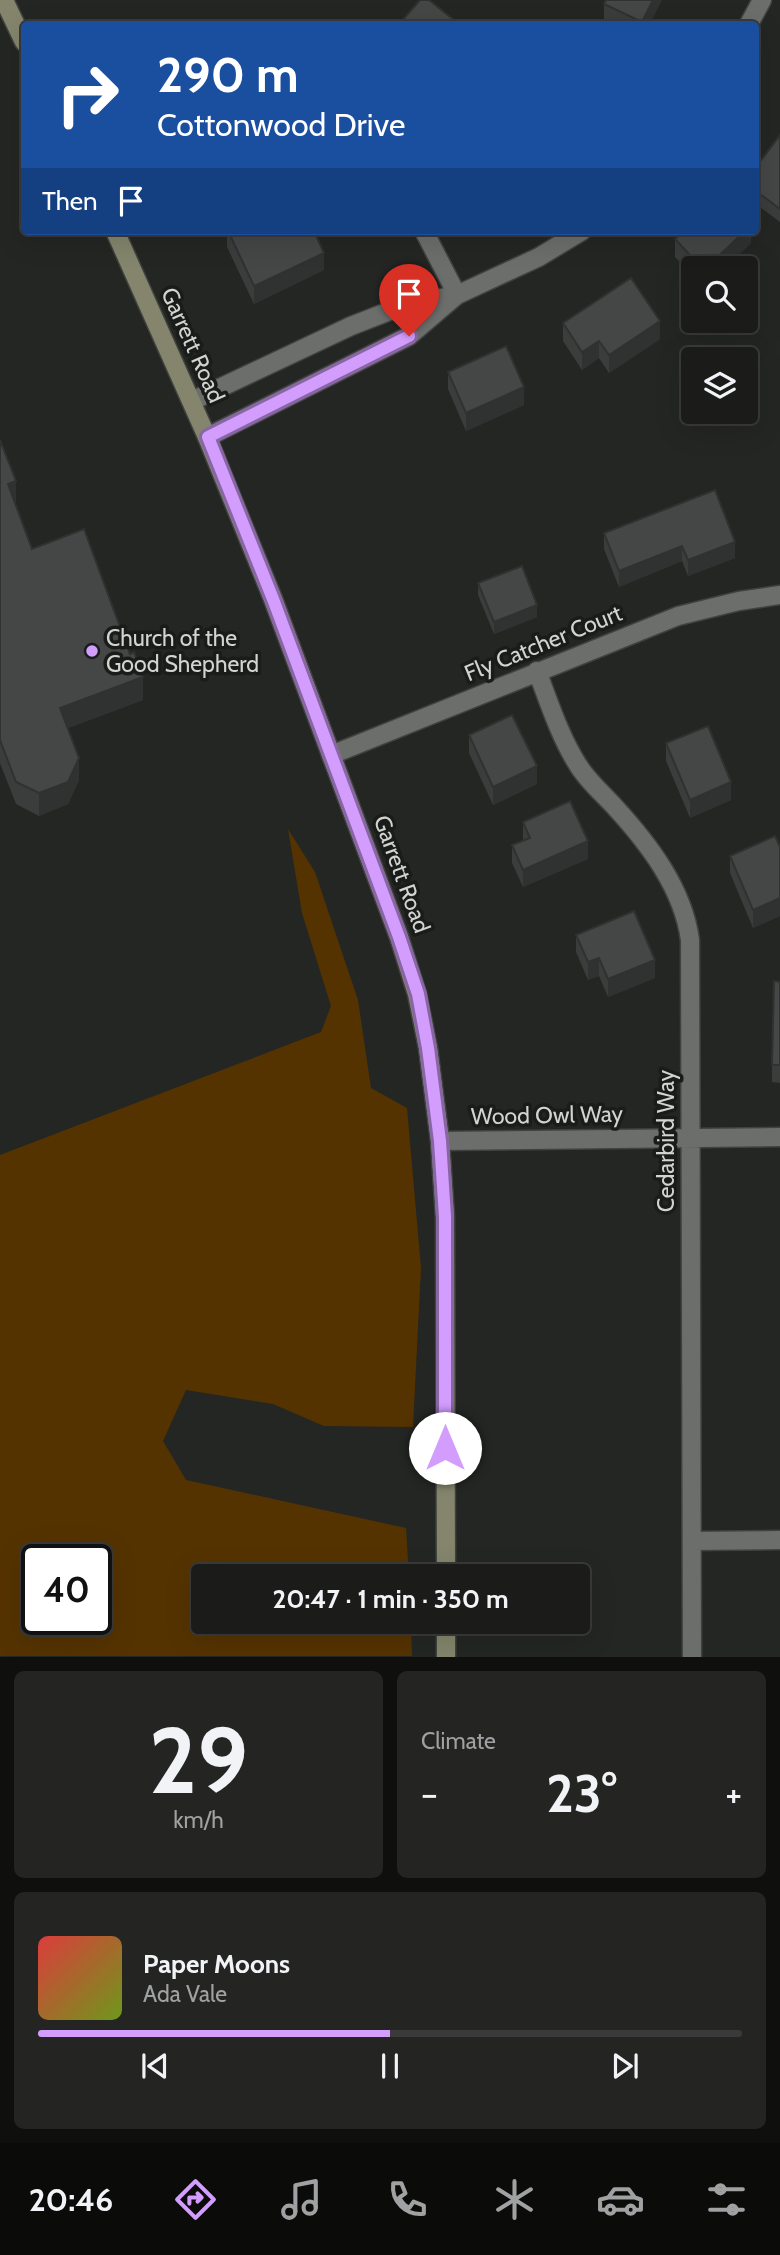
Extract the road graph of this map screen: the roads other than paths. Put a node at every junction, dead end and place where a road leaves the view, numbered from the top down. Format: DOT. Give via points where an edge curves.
graph roads {
  1 [pos="4,0"];
  2 [pos="762,0"];
  3 [pos="751,21"];
  4 [pos="21,36"];
  5 [pos="117,235"];
  6 [pos="426,235"];
  7 [pos="575,235"];
  8 [pos="457,295"];
  9 [pos="192,401"];
  10 [pos="208,437"];
  11 [pos="780,595"];
  12 [pos="537,671"];
  13 [pos="331,755"];
  14 [pos="780,1137"];
  15 [pos="690,1138"];
  16 [pos="440,1141"];
  17 [pos="780,1540"];
  18 [pos="692,1541"];
  19 [pos="446,1564"];
  20 [pos="446,1634"];
  21 [pos="446,1657"];
  22 [pos="692,1657"];
  1 -- 4 [label="street"];
  2 -- 3 [label="street"];
  5 -- 9 [label="street, Garrett Road"];
  6 -- 8 [label="street"];
  7 -- 8 [label="street"];
  8 -- 9 [label="street" via="410,303 351,326"];
  8 -- 10 [label="street" via="409,336"];
  9 -- 10 [label="street, Garrett Road"];
  10 -- 13 [label="street, Garrett Road"];
  11 -- 12 [label="street, Fly Catcher Court" via="678,616"];
  12 -- 13 [label="street, Fly Catcher Court"];
  12 -- 15 [label="street, Cedarbird Way" via="579,767 641,835 681,904 690,940"];
  13 -- 16 [label="street, Garrett Road" via="418,994"];
  14 -- 15 [label="street, Wood Owl Way"];
  15 -- 16 [label="street, Wood Owl Way"];
  15 -- 18 [label="street, Cedarbird Way"];
  16 -- 19 [label="street, Garrett Road" via="445,1217"];
  17 -- 18 [label="street"];
  18 -- 22 [label="street, Cedarbird Way"];
  20 -- 21 [label="street"];
}
